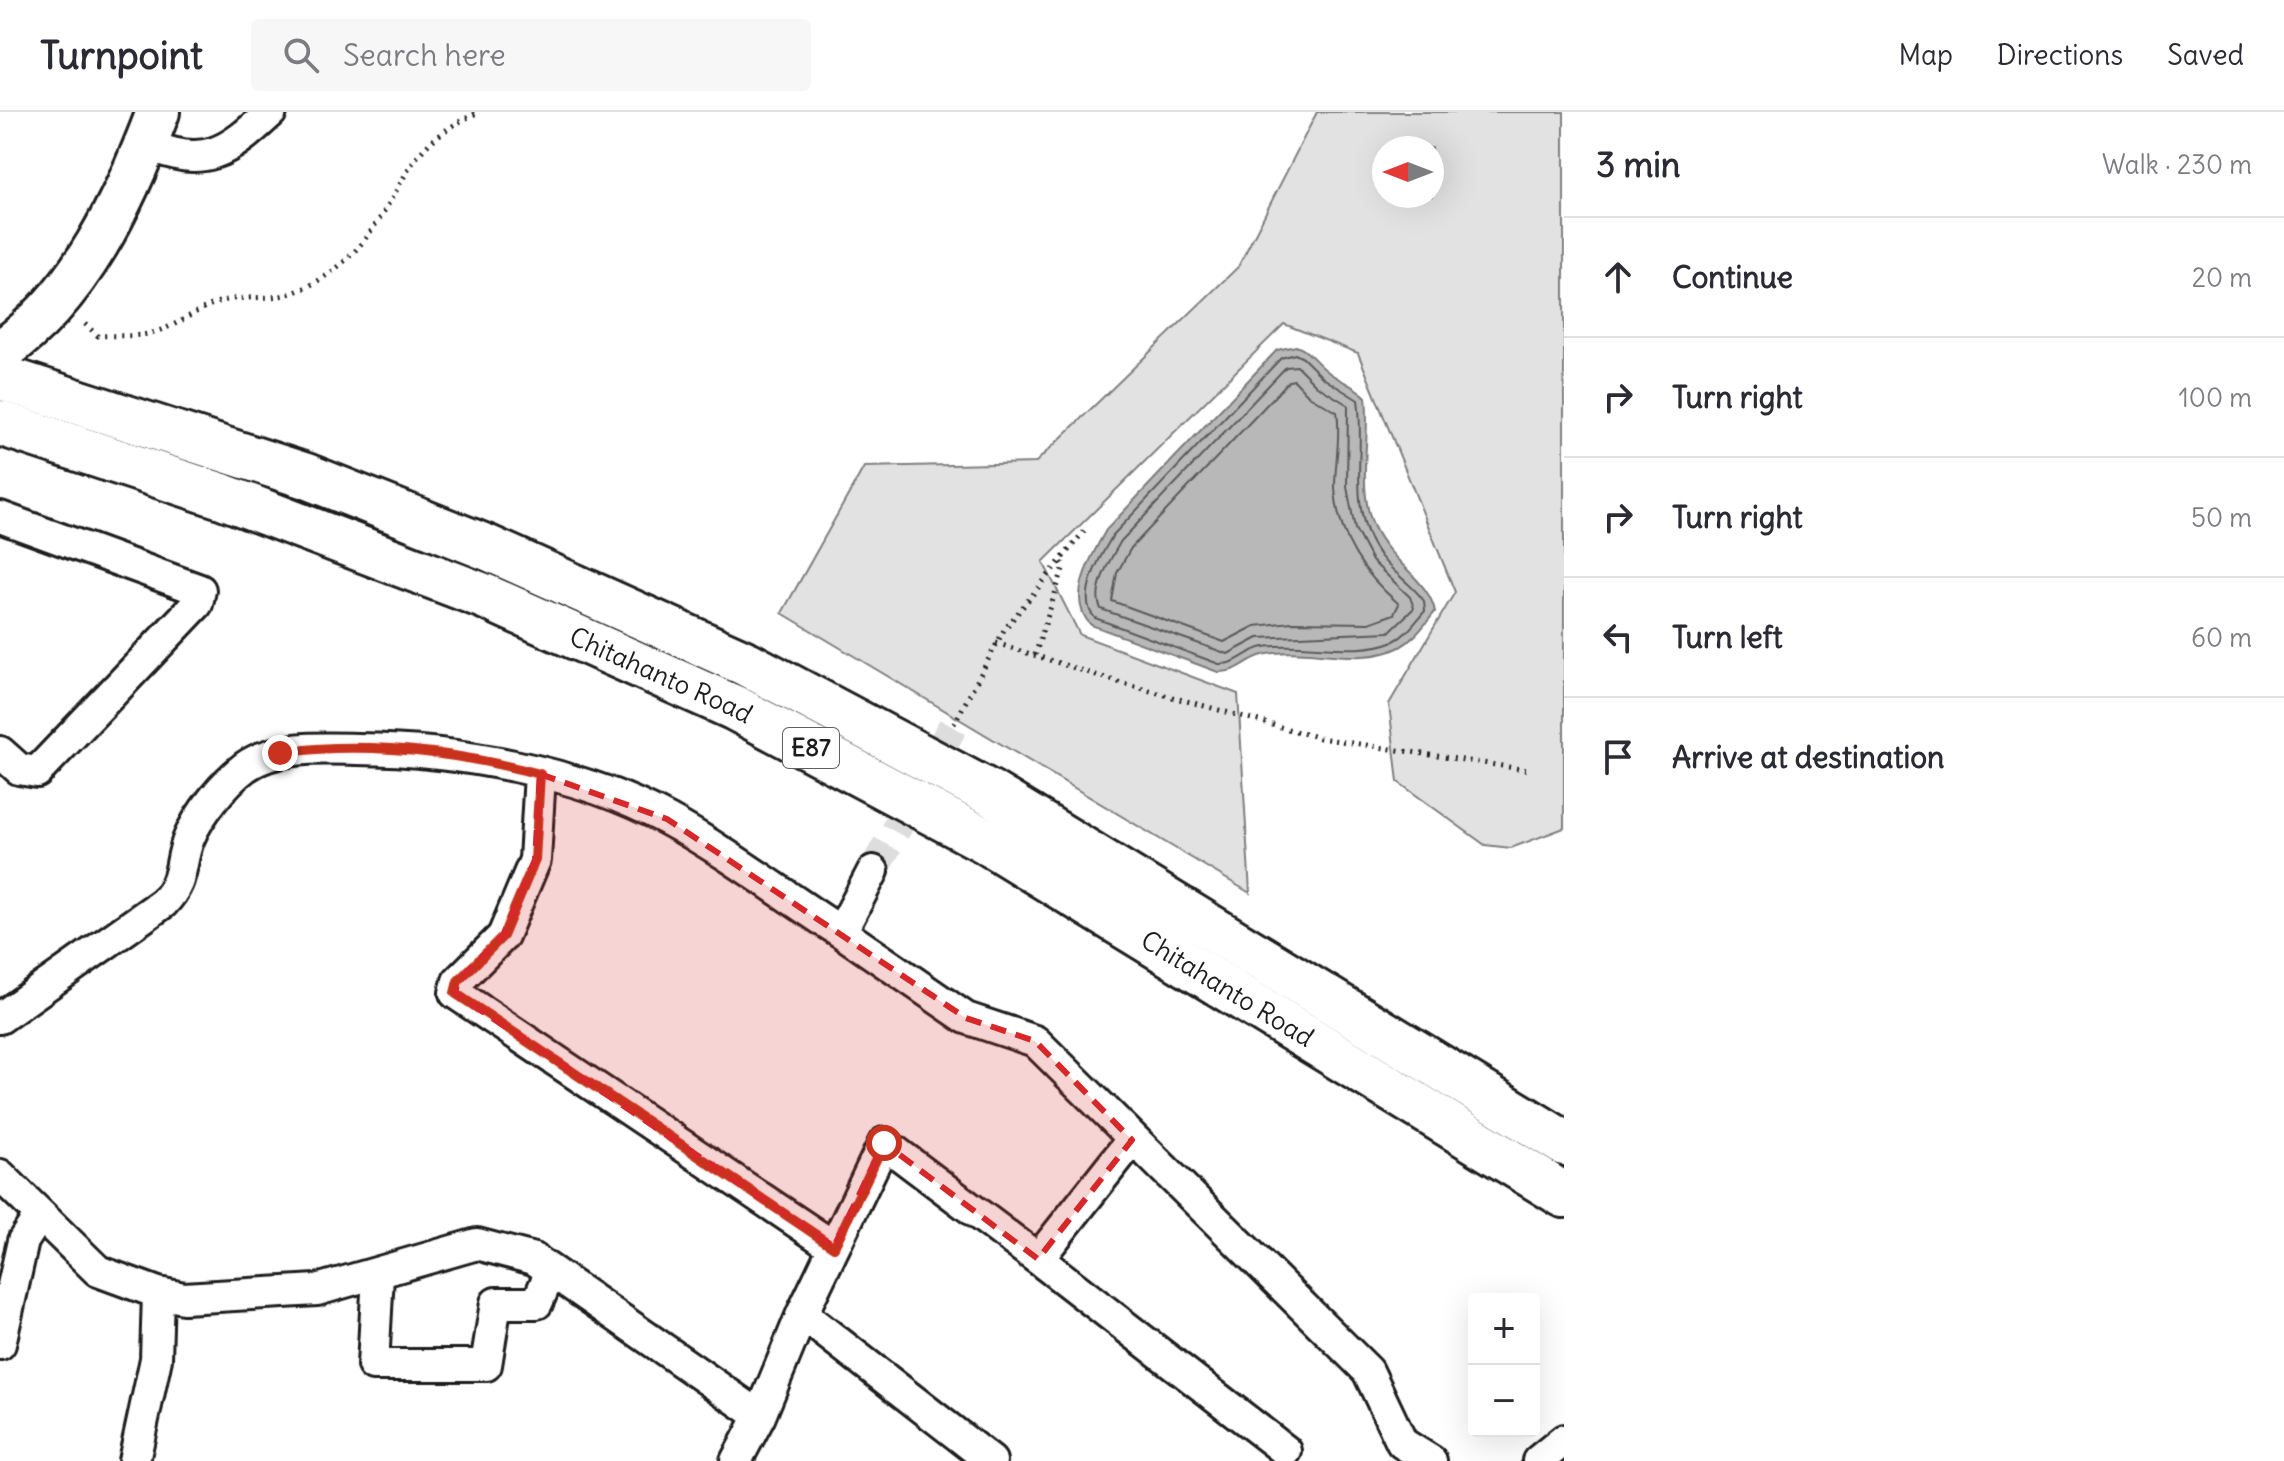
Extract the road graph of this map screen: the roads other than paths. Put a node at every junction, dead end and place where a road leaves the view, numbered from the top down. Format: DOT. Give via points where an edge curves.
graph roads {
  1 [pos="271,112"];
  2 [pos="152,128"];
  3 [pos="0,352"];
  4 [pos="20,383"];
  5 [pos="0,423"];
  6 [pos="0,517"];
  7 [pos="0,752"];
  8 [pos="540,774"];
  9 [pos="873,871"];
  10 [pos="841,932"];
  11 [pos="0,1018"];
  12 [pos="1132,1140"];
  13 [pos="1564,1143"];
  14 [pos="0,1175"];
  15 [pos="1564,1195"];
  16 [pos="40,1215"];
  17 [pos="834,1247"];
  18 [pos="1038,1259"];
  19 [pos="551,1271"];
  20 [pos="378,1275"];
  21 [pos="158,1293"];
  22 [pos="802,1314"];
  23 [pos="0,1344"];
  24 [pos="760,1416"];
  25 [pos="1564,1440"];
  26 [pos="956,1450"];
  27 [pos="1286,1451"];
  28 [pos="134,1461"];
  29 [pos="736,1461"];
  30 [pos="991,1461"];
  31 [pos="1431,1461"];
  32 [pos="1538,1461"];
  1 -- 2 [label="street" via="242,139 195,158 175,156"];
  2 -- 3 [label="street" via="121,202 58,299"];
  4 -- 13 [label="highway, Chitahanto Road / E87" via="306,476 488,548 747,664 990,793"];
  5 -- 15 [label="highway, Chitahanto Road / E87" via="222,496 484,596 735,708 986,841"];
  6 -- 7 [label="street" via="200,590 197,604 37,772 19,769"];
  8 -- 10 [label="street" via="667,819"];
  8 -- 11 [label="street" via="406,749 314,748 247,766 189,839 178,888"];
  8 -- 17 [label="street" via="535,860 503,936 458,981 455,993"];
  9 -- 10 [label="street"];
  10 -- 12 [label="street" via="966,1018 1035,1041"];
  12 -- 18 [label="street"];
  12 -- 31 [label="street" via="1368,1371 1402,1443"];
  14 -- 16 [label="street"];
  16 -- 21 [label="street" via="98,1271"];
  16 -- 23 [label="street" via="23,1241"];
  17 -- 18 [label="street" via="884,1143"];
  17 -- 22 [label="street"];
  18 -- 27 [label="street"];
  19 -- 20 [label="street" via="534,1259 477,1244"];
  19 -- 20 [label="street" via="537,1303 496,1303 486,1365 373,1365"];
  19 -- 24 [label="street"];
  20 -- 21 [label="street" via="317,1290 184,1298"];
  21 -- 28 [label="street" via="156,1359"];
  22 -- 24 [label="street"];
  22 -- 26 [label="street"];
  24 -- 29 [label="street"];
  25 -- 32 [label="street"];
  26 -- 30 [label="street"];
}
